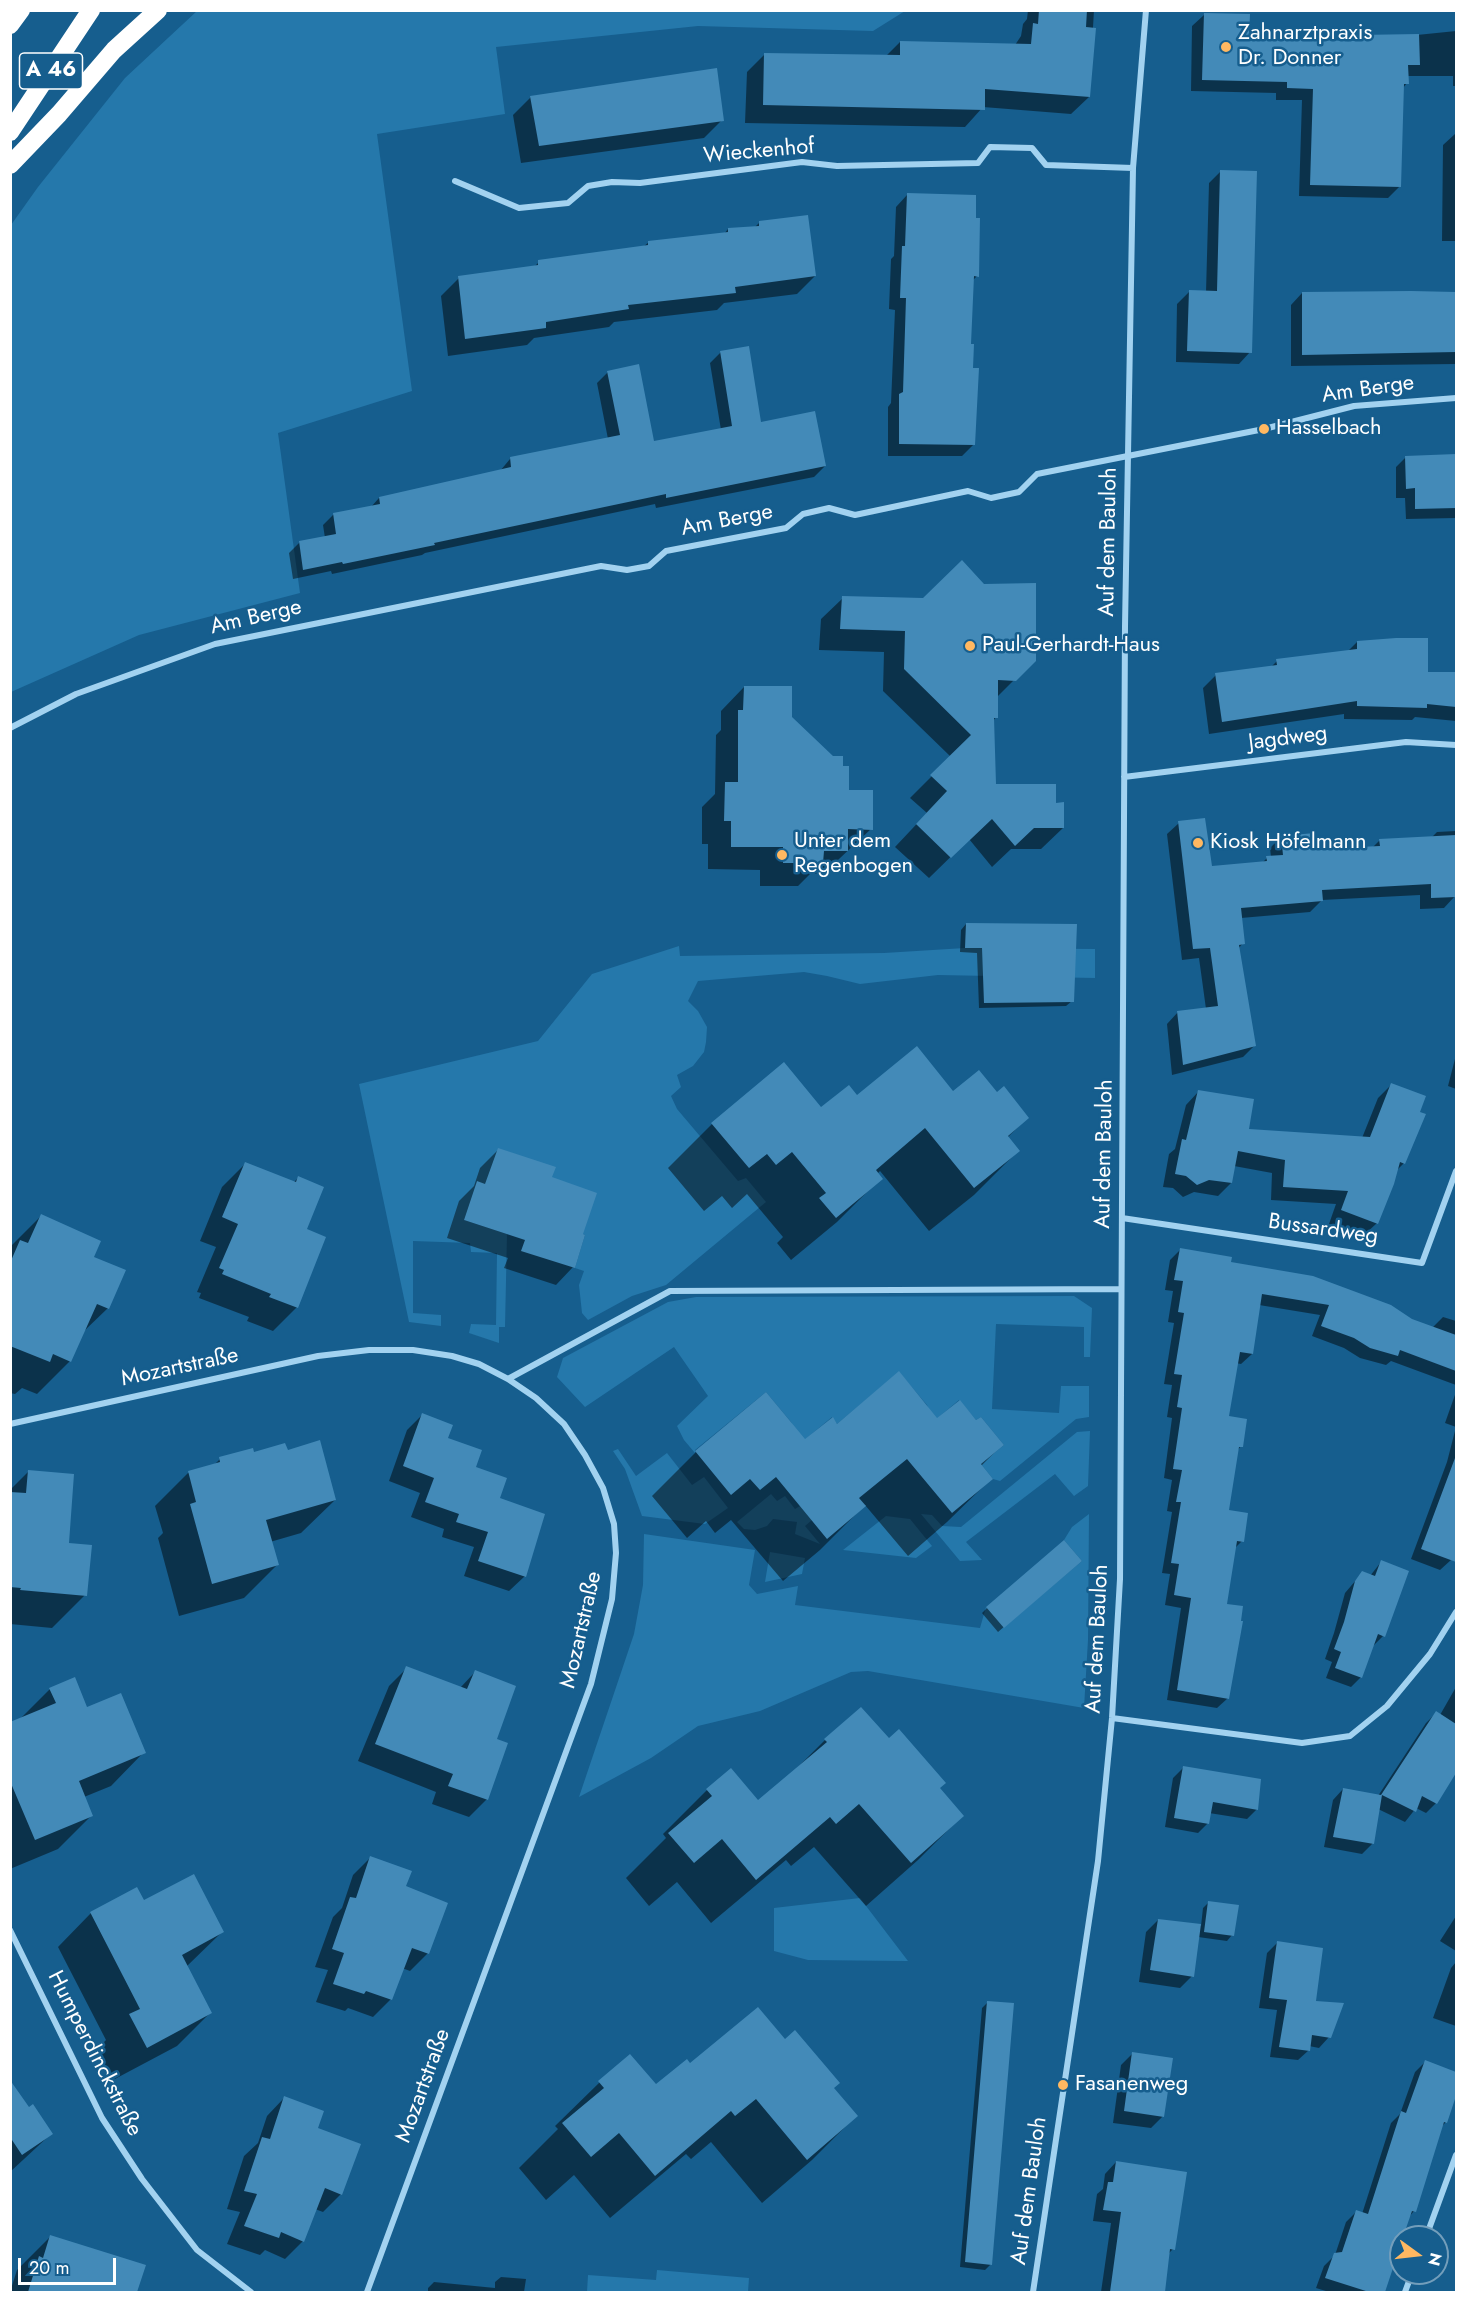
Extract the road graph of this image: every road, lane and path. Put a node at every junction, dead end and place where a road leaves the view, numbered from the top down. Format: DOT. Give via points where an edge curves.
graph roads {
  1 [pos="21,10"];
  2 [pos="90,10"];
  3 [pos="158,10"];
  4 [pos="1146,10"];
  5 [pos="10,25"];
  6 [pos="10,132"];
  7 [pos="10,165"];
  8 [pos="1133,168"];
  9 [pos="455,181"];
  10 [pos="1456,398"];
  11 [pos="1129,457"];
  12 [pos="10,728"];
  13 [pos="1456,745"];
  14 [pos="1124,777"];
  15 [pos="1456,1171"];
  16 [pos="1122,1218"];
  17 [pos="1121,1289"];
  18 [pos="508,1379"];
  19 [pos="10,1424"];
  20 [pos="1456,1612"];
  21 [pos="1112,1718"];
  22 [pos="10,1930"];
  23 [pos="1456,2155"];
  24 [pos="1430,2225"];
  25 [pos="251,2292"];
  26 [pos="368,2292"];
  27 [pos="1033,2292"];
  1 -- 5 [label="highway, A 46"];
  2 -- 6 [label="highway, A 46"];
  3 -- 7 [label="highway" via="114,50"];
  4 -- 8 [label="street, Auf dem Bauloh"];
  8 -- 9 [label="street, Wieckenhof" via="1046,165 1032,148 990,147 978,163 837,166 802,162 640,183 612,182 588,186 568,203 519,208"];
  8 -- 11 [label="street, Auf dem Bauloh"];
  10 -- 11 [label="street, Am Berge" via="1354,406"];
  11 -- 12 [label="street, Am Berge" via="1037,474 1019,492 991,498 968,491 855,515 829,508 803,514 786,528 666,551 650,566 627,570 601,566 215,644 76,694"];
  11 -- 14 [label="street, Auf dem Bauloh"];
  13 -- 14 [label="street, Jagdweg" via="1406,742"];
  14 -- 16 [label="street, Auf dem Bauloh"];
  15 -- 16 [label="street, Bussardweg" via="1422,1263"];
  16 -- 17 [label="street, Auf dem Bauloh"];
  17 -- 18 [label="street" via="670,1291"];
  17 -- 21 [label="street, Auf dem Bauloh" via="1120,1579"];
  18 -- 19 [label="street, Mozartstraße" via="452,1356 413,1350 369,1350 318,1356"];
  18 -- 26 [label="street, Mozartstraße" via="564,1424 603,1488 614,1524 612,1599 591,1684"];
  20 -- 21 [label="street" via="1430,1654 1387,1706 1350,1736 1302,1743"];
  21 -- 27 [label="street, Auf dem Bauloh" via="1091,1912"];
  22 -- 25 [label="street, Humperdinckstraße" via="102,2118 146,2185 198,2250"];
  23 -- 24 [label="street"];
}
